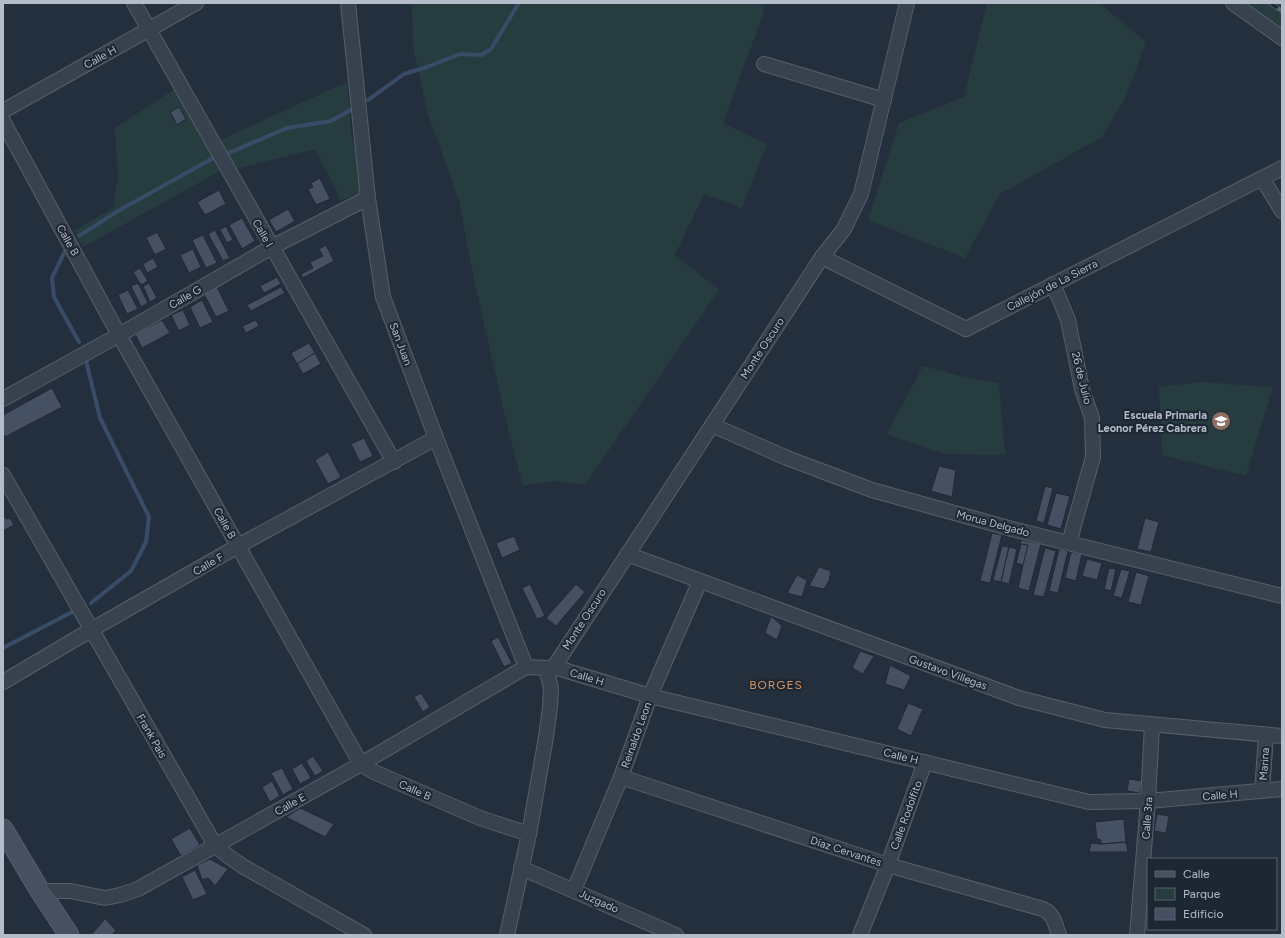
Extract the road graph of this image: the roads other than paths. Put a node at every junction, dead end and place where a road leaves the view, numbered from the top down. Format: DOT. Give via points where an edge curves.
graph roads {
  1 [pos="134,3"];
  2 [pos="196,3"];
  3 [pos="348,3"];
  4 [pos="907,3"];
  5 [pos="1232,3"];
  6 [pos="148,30"];
  7 [pos="1282,38"];
  8 [pos="764,64"];
  9 [pos="884,100"];
  10 [pos="3,111"];
  11 [pos="3,122"];
  12 [pos="1282,168"];
  13 [pos="1262,178"];
  14 [pos="368,198"];
  15 [pos="1282,211"];
  16 [pos="272,247"];
  17 [pos="822,257"];
  18 [pos="1053,284"];
  19 [pos="119,335"];
  20 [pos="3,399"];
  21 [pos="712,426"];
  22 [pos="436,438"];
  23 [pos="394,462"];
  24 [pos="3,475"];
  25 [pos="1069,543"];
  26 [pos="238,546"];
  27 [pos="627,554"];
  28 [pos="700,581"];
  29 [pos="1282,596"];
  30 [pos="91,630"];
  31 [pos="526,667"];
  32 [pos="550,668"];
  33 [pos="3,682"];
  34 [pos="650,696"];
  35 [pos="1152,725"];
  36 [pos="1266,736"];
  37 [pos="1282,736"];
  38 [pos="925,762"];
  39 [pos="361,764"];
  40 [pos="621,777"];
  41 [pos="1282,789"];
  42 [pos="1262,791"];
  43 [pos="1148,801"];
  44 [pos="3,829"];
  45 [pos="529,834"];
  46 [pos="215,845"];
  47 [pos="888,865"];
  48 [pos="521,868"];
  49 [pos="574,890"];
  50 [pos="40,892"];
  51 [pos="69,935"];
  52 [pos="364,935"];
  53 [pos="507,935"];
  54 [pos="676,935"];
  55 [pos="860,935"];
  56 [pos="1059,935"];
  57 [pos="1137,935"];
  1 -- 6 [label="street, Calle I"];
  2 -- 6 [label="street, Calle H"];
  3 -- 14 [label="street, San Juan"];
  4 -- 9 [label="street, Monte Oscuro"];
  5 -- 7 [label="street"];
  6 -- 10 [label="street, Calle H"];
  6 -- 16 [label="street, Calle I"];
  8 -- 9 [label="street"];
  9 -- 17 [label="street, Monte Oscuro" via="861,194 844,229"];
  11 -- 19 [label="street, Calle B"];
  12 -- 13 [label="street, Callejón de La Sierra"];
  13 -- 15 [label="street"];
  13 -- 18 [label="street, Callejón de La Sierra"];
  14 -- 16 [label="street, Calle G"];
  14 -- 22 [label="street, San Juan" via="383,297"];
  16 -- 19 [label="street, Calle G"];
  16 -- 23 [label="street, Calle I"];
  17 -- 18 [label="street, Callejón de La Sierra" via="966,329"];
  17 -- 21 [label="street, Monte Oscuro"];
  18 -- 25 [label="street, 26 de Julio" via="1068,320 1082,389 1092,418 1094,457"];
  19 -- 20 [label="street, Calle G"];
  19 -- 26 [label="street, Calle B"];
  21 -- 25 [label="street, Morua Delgado" via="872,490"];
  21 -- 27 [label="street, Monte Oscuro"];
  22 -- 23 [label="street, Calle F"];
  22 -- 31 [label="street, San Juan"];
  23 -- 26 [label="street, Calle F"];
  24 -- 30 [label="street, Frank Pais"];
  25 -- 29 [label="street, Morua Delgado"];
  26 -- 30 [label="street, Calle F"];
  26 -- 39 [label="street, Calle B"];
  27 -- 28 [label="street, Gustavo Villegas"];
  27 -- 32 [label="street, Monte Oscuro"];
  28 -- 34 [label="street, Reinaldo Leon"];
  28 -- 35 [label="street, Gustavo Villegas" via="1019,698 1104,720"];
  30 -- 33 [label="street, Calle F"];
  30 -- 46 [label="street, Frank Pais"];
  31 -- 32 [label="street, Calle H"];
  31 -- 39 [label="street, Calle E"];
  32 -- 34 [label="street, Calle H"];
  32 -- 45 [label="street" via="550,707"];
  34 -- 38 [label="street, Calle H"];
  34 -- 40 [label="street, Reinaldo Leon"];
  35 -- 36 [label="street, Gustavo Villegas"];
  35 -- 43 [label="street, Calle 3ra"];
  36 -- 37 [label="street, Gustavo Villegas"];
  36 -- 42 [label="street, Marina"];
  38 -- 43 [label="street, Calle H" via="1089,802"];
  38 -- 47 [label="street, Calle Rodolfito"];
  39 -- 45 [label="street, Calle B" via="480,818"];
  39 -- 46 [label="street, Calle E"];
  40 -- 47 [label="street, Díaz Cervantes"];
  40 -- 49 [label="street, Reinaldo Leon"];
  41 -- 42 [label="street, Calle H"];
  42 -- 43 [label="street, Calle H"];
  43 -- 57 [label="street, Calle 3ra"];
  44 -- 50 [label="street"];
  45 -- 48 [label="street"];
  46 -- 50 [label="street, Calle E" via="138,889 120,895 105,898 70,891"];
  46 -- 52 [label="street, Frank Pais" via="244,867"];
  47 -- 55 [label="street, Calle Rodolfito"];
  47 -- 56 [label="street, Díaz Cervantes" via="1043,909 1052,916"];
  48 -- 49 [label="street, Juzgado"];
  48 -- 53 [label="street"];
  49 -- 54 [label="street, Juzgado"];
  50 -- 51 [label="street"];
}
